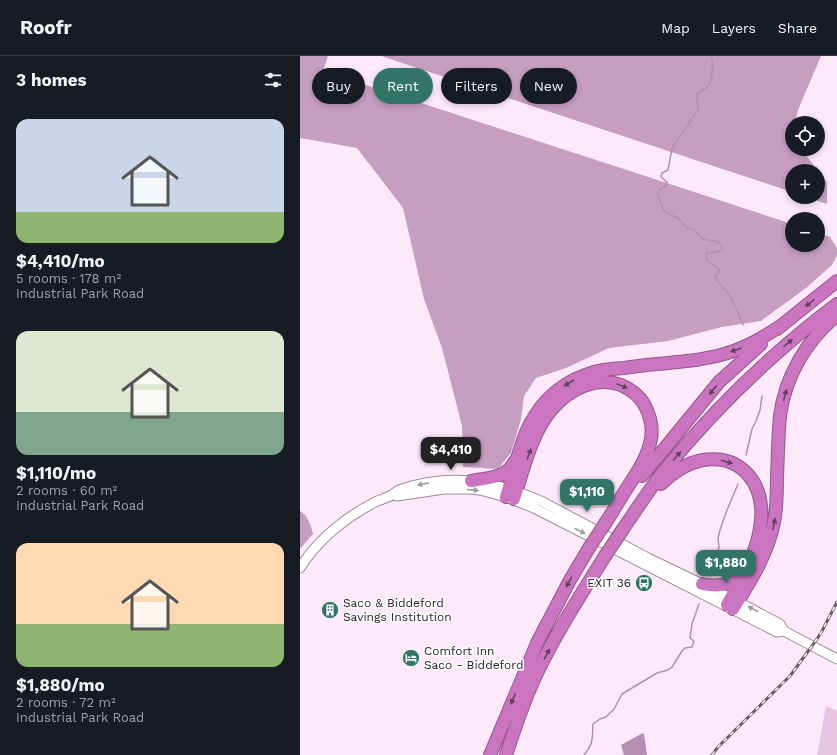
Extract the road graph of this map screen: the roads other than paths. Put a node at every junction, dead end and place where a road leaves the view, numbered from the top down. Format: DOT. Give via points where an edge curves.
graph roads {
  1 [pos="837,281"];
  2 [pos="837,304"];
  3 [pos="837,315"];
  4 [pos="782,325"];
  5 [pos="518,455"];
  6 [pos="471,481"];
  7 [pos="511,494"];
  8 [pos="393,495"];
  9 [pos="645,498"];
  10 [pos="606,522"];
  11 [pos="747,566"];
  12 [pos="300,568"];
  13 [pos="702,584"];
  14 [pos="732,604"];
  15 [pos="837,659"];
  16 [pos="490,755"];
  17 [pos="506,755"];
  1 -- 4 [label="highway, one-way"];
  9 -- 2 [label="highway, one-way" via="680,452 740,388 774,355"];
  14 -- 3 [label="highway, one-way" via="744,592 754,575 772,534 783,399 796,365 812,340"];
  4 -- 5 [label="highway, one-way" via="745,347 718,356 596,371 578,378 551,396 535,415"];
  4 -- 10 [label="highway, one-way" via="719,382"];
  5 -- 6 [label="highway" via="506,472"];
  5 -- 7 [label="highway"];
  6 -- 7 [label="main road"];
  6 -- 8 [label="main road, one-way" via="425,484 401,489"];
  8 -- 7 [label="main road, one-way" via="444,489"];
  7 -- 10 [label="highway, one-way" via="539,428 554,406 589,384 616,383 634,392 642,400 648,411 651,439 639,470"];
  7 -- 13 [label="main road" via="541,502"];
  7 -- 14 [label="main road, one-way" via="534,508"];
  8 -- 12 [label="main road" via="363,509 336,527 312,551"];
  9 -- 11 [label="highway, one-way" via="677,471 693,463 712,459 737,465 753,480 761,506 758,537"];
  17 -- 9 [label="highway, one-way, bridge" via="530,690 553,642 605,556"];
  10 -- 16 [label="highway, one-way, bridge" via="570,580 538,641"];
  11 -- 13 [label="highway" via="730,584"];
  11 -- 14 [label="highway"];
  13 -- 14 [label="main road"];
  14 -- 15 [label="main road" via="777,632 784,631"];
}
